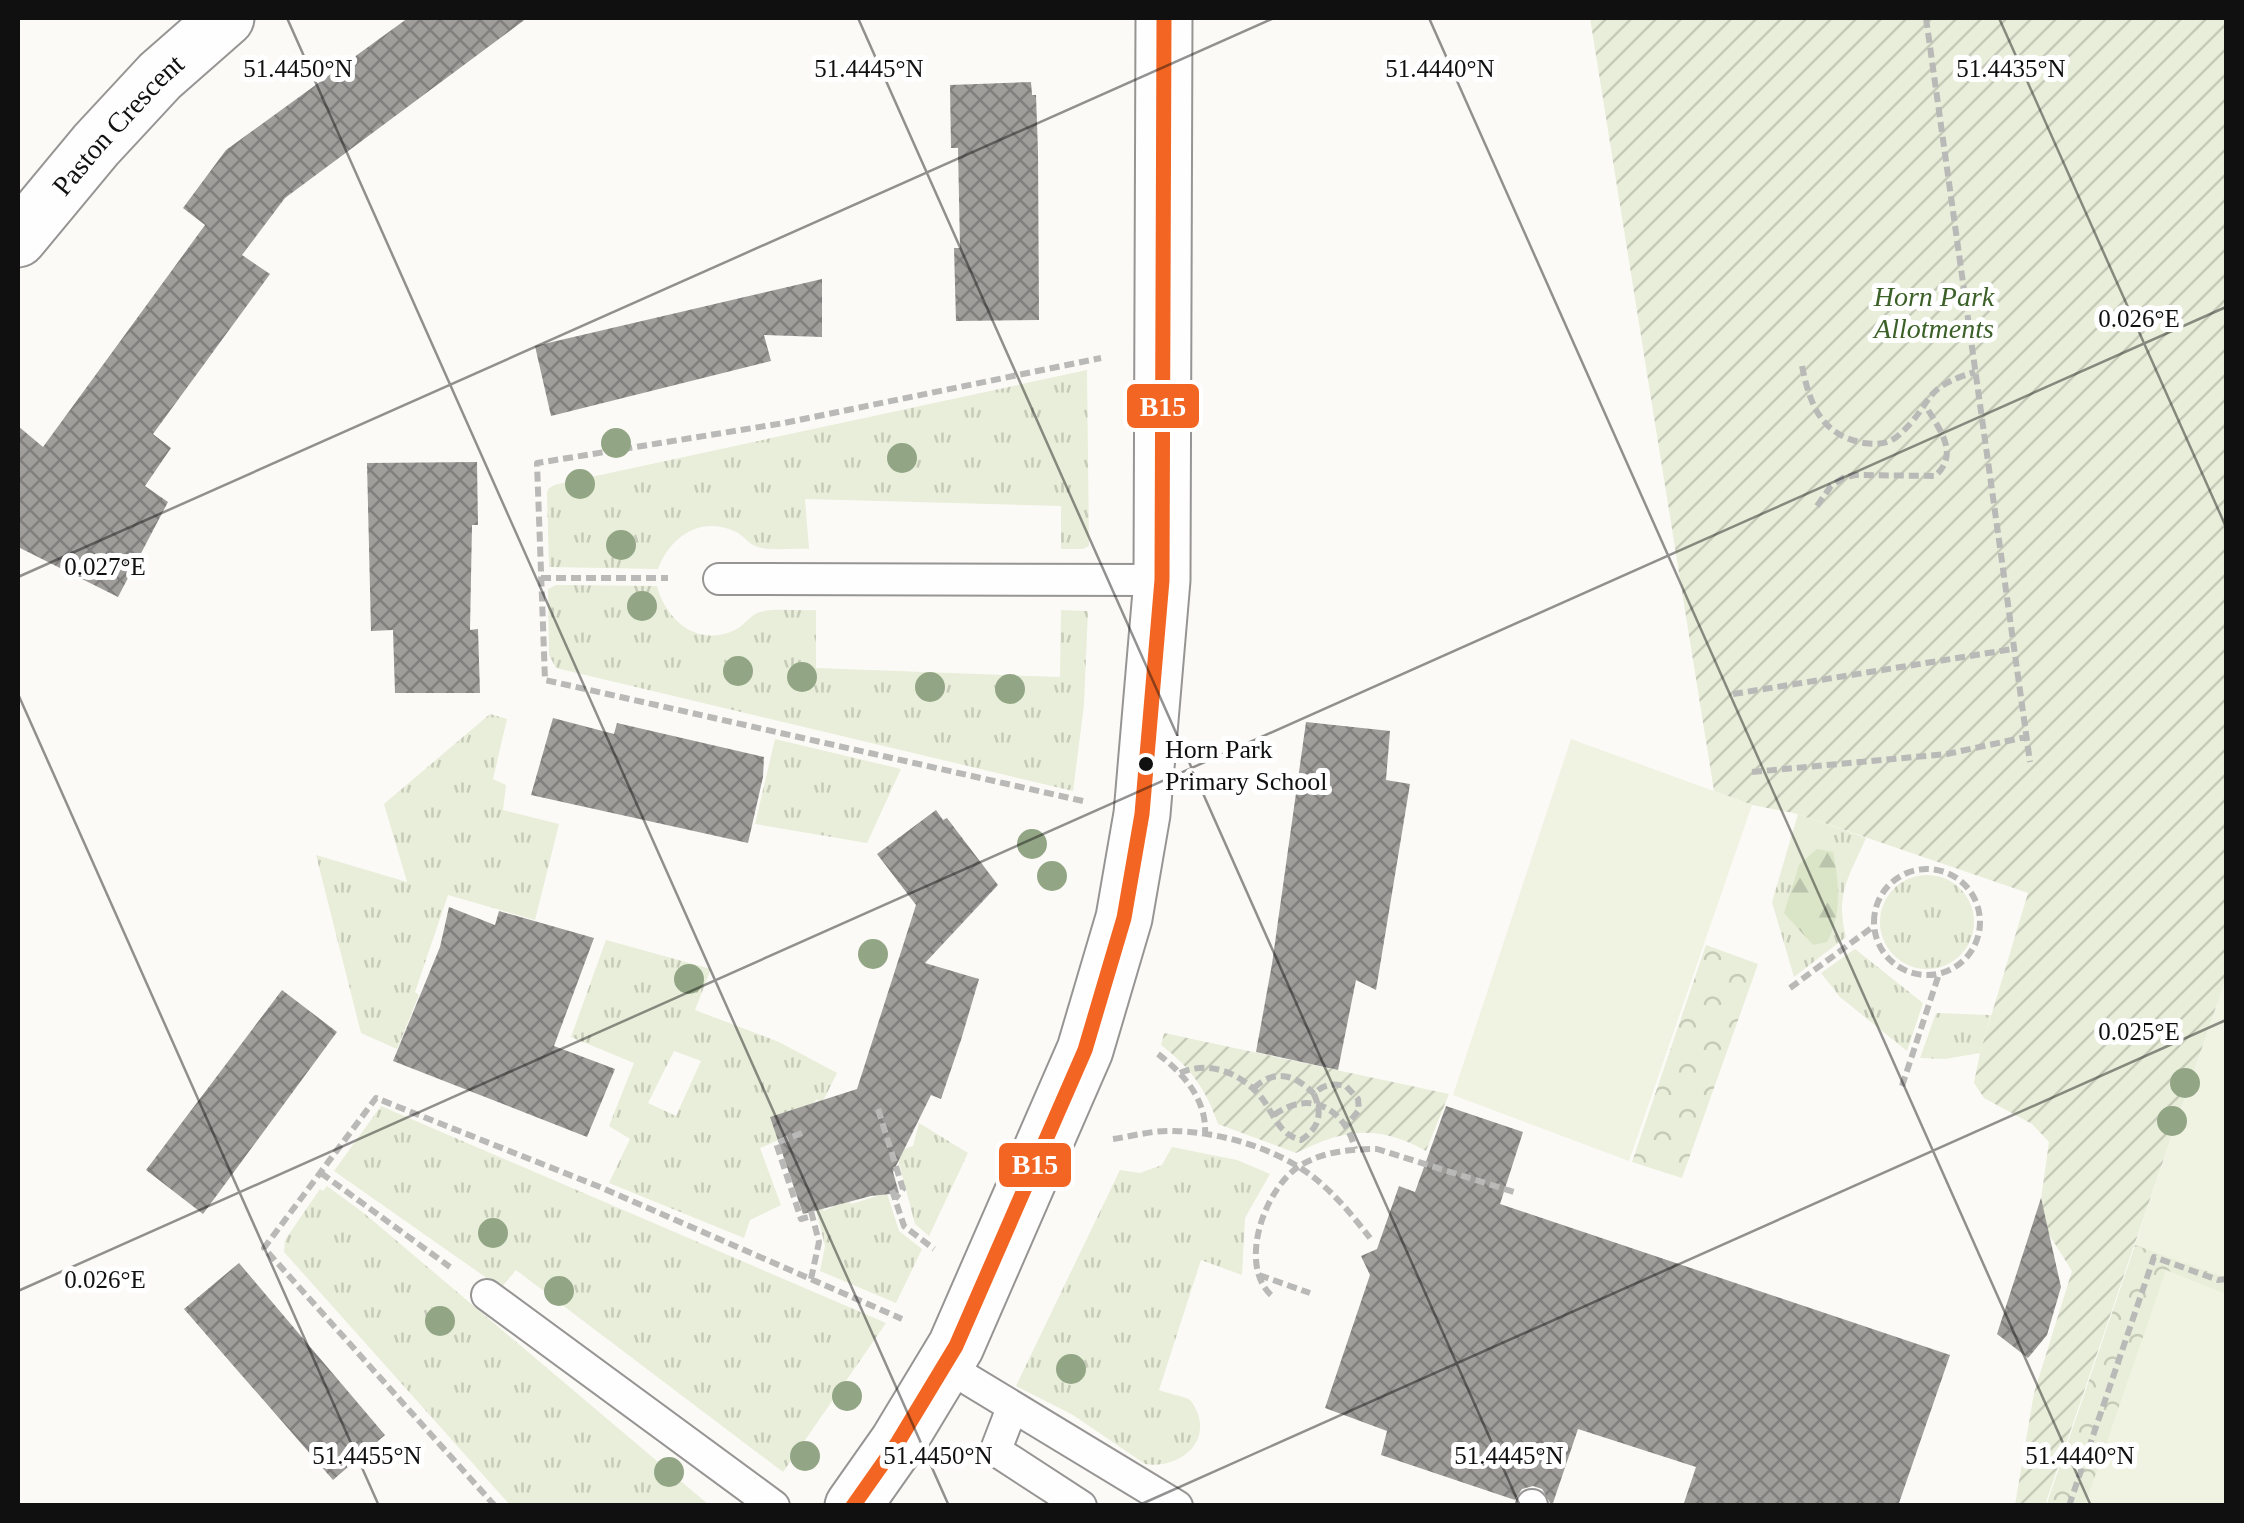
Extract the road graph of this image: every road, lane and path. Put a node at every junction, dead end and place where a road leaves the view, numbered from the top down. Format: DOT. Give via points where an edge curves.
graph roads {
  1 [pos="226,18"];
  2 [pos="1164,18"];
  3 [pos="1926,18"];
  4 [pos="20,231"];
  5 [pos="1802,366"];
  6 [pos="1975,372"];
  7 [pos="1924,403"];
  8 [pos="1817,506"];
  9 [pos="541,578"];
  10 [pos="668,578"];
  11 [pos="720,578"];
  12 [pos="1162,580"];
  13 [pos="2013,649"];
  14 [pos="1733,694"];
  15 [pos="2026,737"];
  16 [pos="2030,762"];
  17 [pos="1752,772"];
  18 [pos="1874,926"];
  19 [pos="1939,974"];
  20 [pos="1790,988"];
  21 [pos="1158,1054"];
  22 [pos="1180,1072"];
  23 [pos="1902,1086"];
  24 [pos="1254,1088"];
  25 [pos="1314,1094"];
  26 [pos="1320,1106"];
  27 [pos="878,1109"];
  28 [pos="1274,1116"];
  29 [pos="1348,1125"];
  30 [pos="802,1132"];
  31 [pos="1205,1134"];
  32 [pos="1132,1136"];
  33 [pos="1355,1149"];
  34 [pos="1296,1167"];
  35 [pos="320,1173"];
  36 [pos="892,1190"];
  37 [pos="1514,1192"];
  38 [pos="895,1199"];
  39 [pos="1370,1238"];
  40 [pos="925,1242"];
  41 [pos="1258,1275"];
  42 [pos="2226,1278"];
  43 [pos="811,1279"];
  44 [pos="1310,1293"];
  45 [pos="487,1295"];
  46 [pos="1271,1295"];
  47 [pos="946,1366"];
  48 [pos="1012,1408"];
  49 [pos="774,1506"];
  50 [pos="852,1506"];
  51 [pos="1081,1506"];
  52 [pos="1176,1506"];
  53 [pos="2070,1506"];
  1 -- 4 [label="street, Paston Crescent" via="160,76"];
  2 -- 12 [label="street"];
  3 -- 6 [label="path"];
  5 -- 7 [label="path" via="1819,418 1832,432 1856,441 1885,443 1900,435"];
  6 -- 7 [label="path" via="1935,388"];
  6 -- 13 [label="path"];
  7 -- 8 [label="path" via="1950,454 1947,466 1935,476 1842,478"];
  9 -- 10 [label="path"];
  11 -- 12 [label="lane"];
  12 -- 47 [label="street" via="1142,814 1100,1007"];
  13 -- 14 [label="path"];
  13 -- 15 [label="path"];
  15 -- 16 [label="path"];
  15 -- 17 [label="path" via="1947,754"];
  18 -- 19 [label="path" via="1894,963"];
  18 -- 19 [label="path" via="1880,898 1900,876 1937,870 1962,882 1977,903 1980,930 1960,964"];
  18 -- 20 [label="path"];
  19 -- 23 [label="path"];
  21 -- 22 [label="path"];
  22 -- 24 [label="path" via="1214,1067"];
  22 -- 31 [label="path" via="1200,1102"];
  24 -- 25 [label="path" via="1283,1075 1301,1080"];
  24 -- 28 [label="path"];
  25 -- 26 [label="path"];
  25 -- 29 [label="path" via="1330,1084 1353,1090 1359,1110"];
  26 -- 28 [label="path" via="1287,1106"];
  26 -- 28 [label="path" via="1316,1129 1300,1140 1285,1133"];
  26 -- 29 [label="path"];
  27 -- 38 [label="path" via="903,1189"];
  29 -- 33 [label="path"];
  30 -- 43 [label="path" via="776,1144 801,1219 811,1214 820,1242"];
  31 -- 32 [label="path"];
  31 -- 34 [label="path"];
  33 -- 34 [label="path"];
  33 -- 37 [label="path" via="1378,1149"];
  34 -- 39 [label="path"];
  34 -- 41 [label="path" via="1262,1218"];
  35 -- 45 [label="path"];
  36 -- 38 [label="path"];
  38 -- 40 [label="path" via="904,1226"];
  41 -- 44 [label="path"];
  41 -- 46 [label="path"];
  42 -- 53 [label="path" via="2154,1257"];
  45 -- 49 [label="lane"];
  47 -- 48 [label="lane"];
  47 -- 50 [label="street"];
  48 -- 51 [label="lane" via="1000,1454"];
  48 -- 52 [label="lane"];
}
